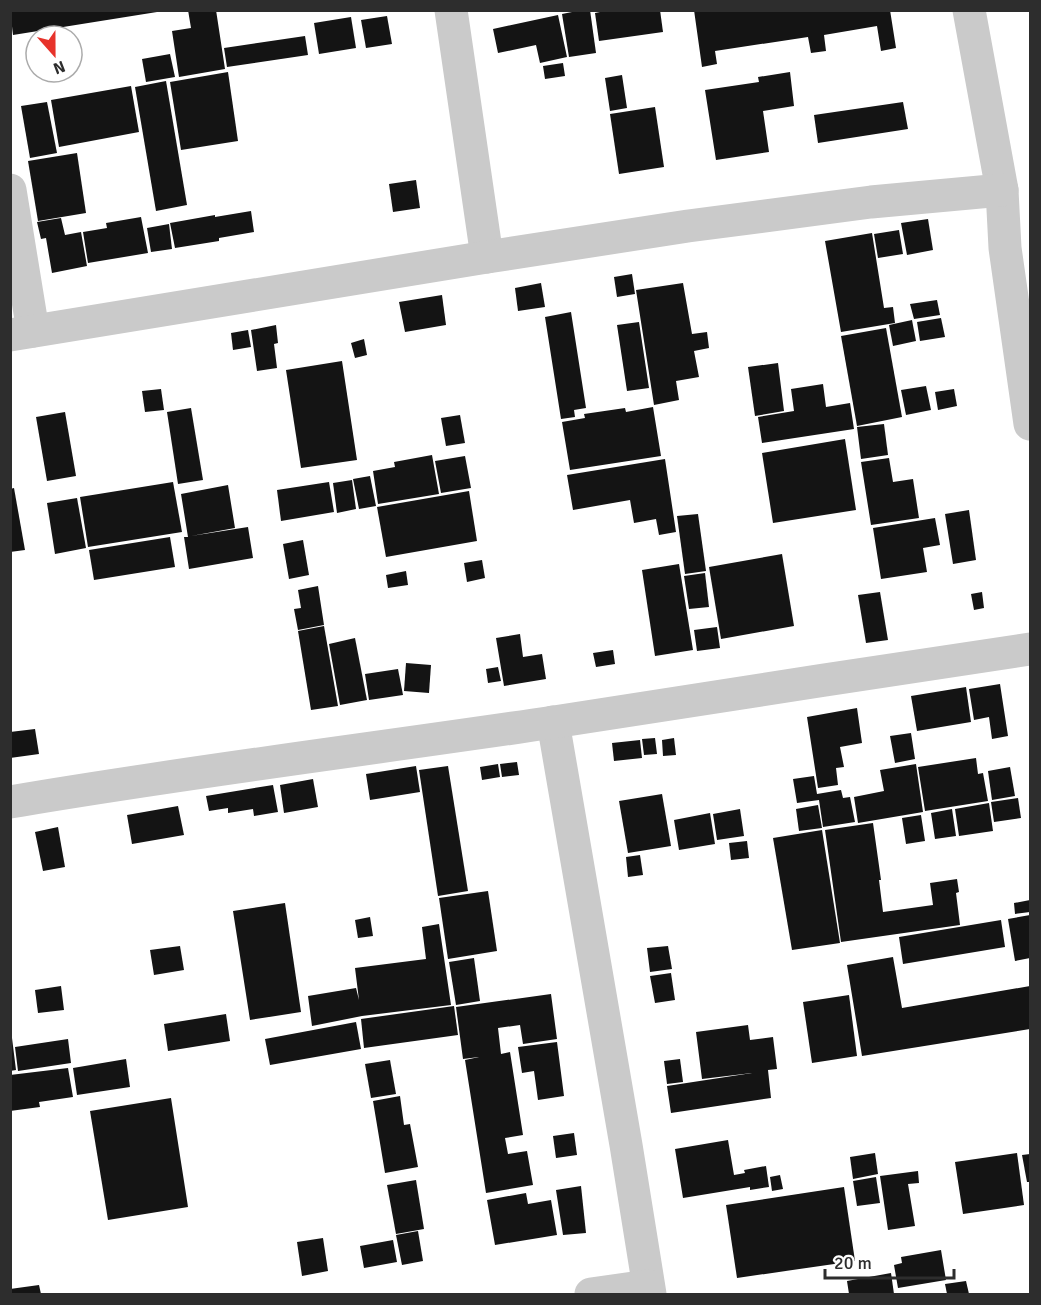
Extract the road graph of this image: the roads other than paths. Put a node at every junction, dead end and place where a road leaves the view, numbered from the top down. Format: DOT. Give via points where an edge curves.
graph roads {
  1 [pos="451,10"];
  2 [pos="969,10"];
  3 [pos="10,190"];
  4 [pos="1002,190"];
  5 [pos="1018,248"];
  6 [pos="487,257"];
  7 [pos="22,333"];
  8 [pos="1030,424"];
  9 [pos="1030,649"];
  10 [pos="553,722"];
  11 [pos="10,802"];
  12 [pos="649,1290"];
  13 [pos="591,1294"];
  1 -- 6 [label="street"];
  2 -- 4 [label="street"];
  3 -- 7 [label="street"];
  4 -- 5 [label="street"];
  4 -- 6 [label="street" via="871,202"];
  5 -- 8 [label="street"];
  6 -- 7 [label="street"];
  9 -- 10 [label="street"];
  10 -- 11 [label="street"];
  10 -- 12 [label="street"];
  12 -- 13 [label="street"];
}
